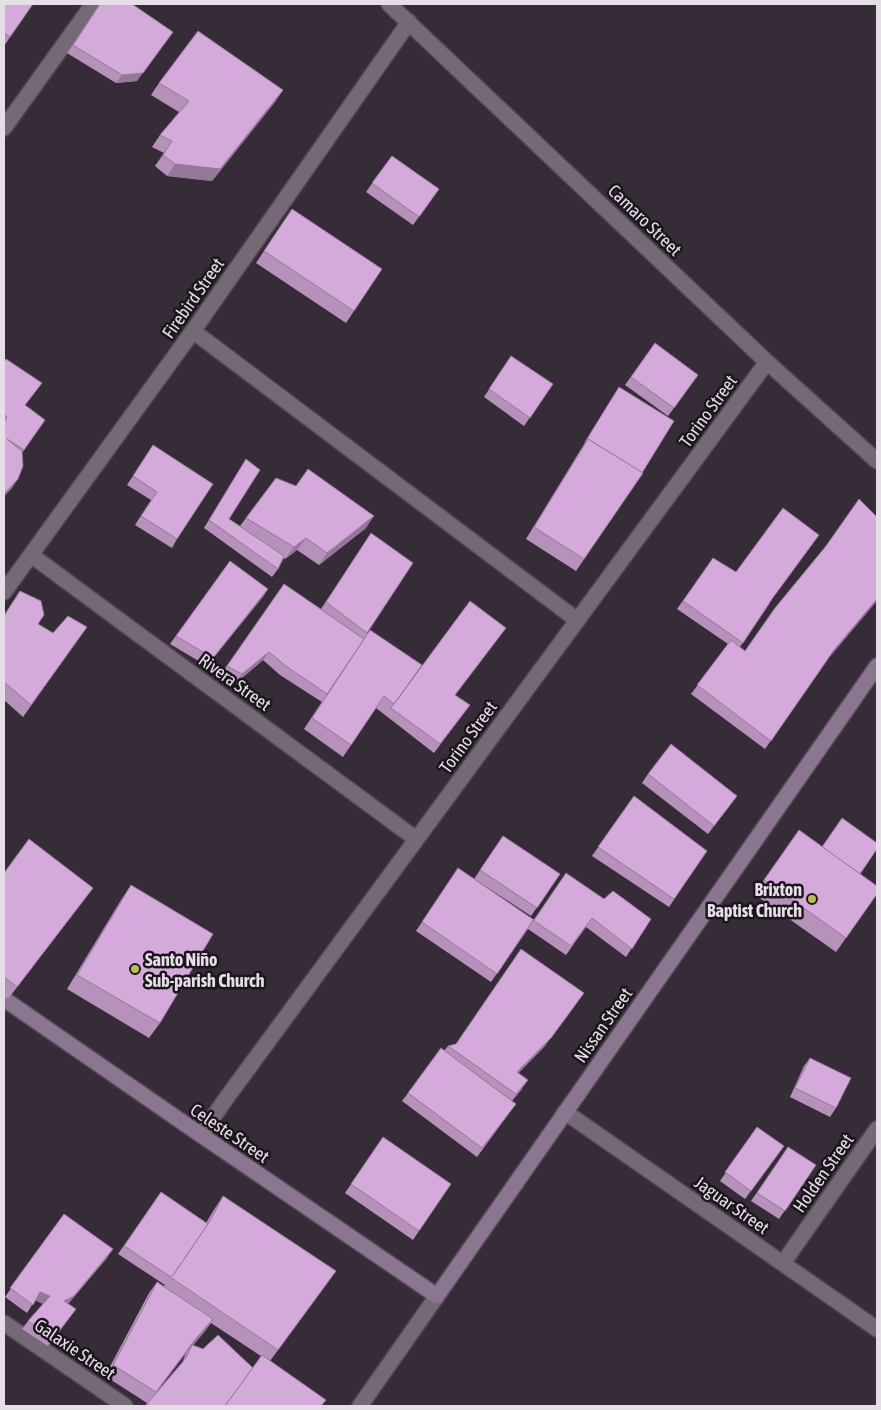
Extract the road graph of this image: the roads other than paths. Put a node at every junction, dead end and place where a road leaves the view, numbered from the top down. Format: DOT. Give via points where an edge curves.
graph roads {
  1 [pos="93,4"];
  2 [pos="389,4"];
  3 [pos="409,22"];
  4 [pos="4,128"];
  5 [pos="193,331"];
  6 [pos="766,362"];
  7 [pos="877,461"];
  8 [pos="31,555"];
  9 [pos="4,592"];
  10 [pos="578,620"];
  11 [pos="877,666"];
  12 [pos="416,839"];
  13 [pos="4,999"];
  14 [pos="565,1112"];
  15 [pos="877,1129"];
  16 [pos="201,1135"];
  17 [pos="783,1263"];
  18 [pos="437,1296"];
  19 [pos="4,1323"];
  20 [pos="877,1329"];
  21 [pos="125,1406"];
  22 [pos="360,1406"];
  1 -- 4 [label="street"];
  2 -- 3 [label="street, Camaro Street"];
  3 -- 5 [label="street, Firebird Street"];
  3 -- 6 [label="street, Camaro Street"];
  5 -- 8 [label="street, Firebird Street"];
  5 -- 10 [label="street"];
  6 -- 7 [label="street, Camaro Street"];
  6 -- 10 [label="street, Torino Street"];
  8 -- 9 [label="street, Firebird Street"];
  8 -- 12 [label="street, Rivera Street"];
  10 -- 12 [label="street, Torino Street"];
  11 -- 14 [label="street, Nissan Street"];
  12 -- 16 [label="street, Torino Street"];
  13 -- 16 [label="street, Celeste Street"];
  14 -- 17 [label="street, Jaguar Street"];
  14 -- 18 [label="street, Nissan Street"];
  15 -- 17 [label="street, Holden Street"];
  16 -- 18 [label="street, Celeste Street"];
  17 -- 20 [label="street, Jaguar Street"];
  18 -- 22 [label="street, Nissan Street"];
  19 -- 21 [label="street, Galaxie Street"];
}
